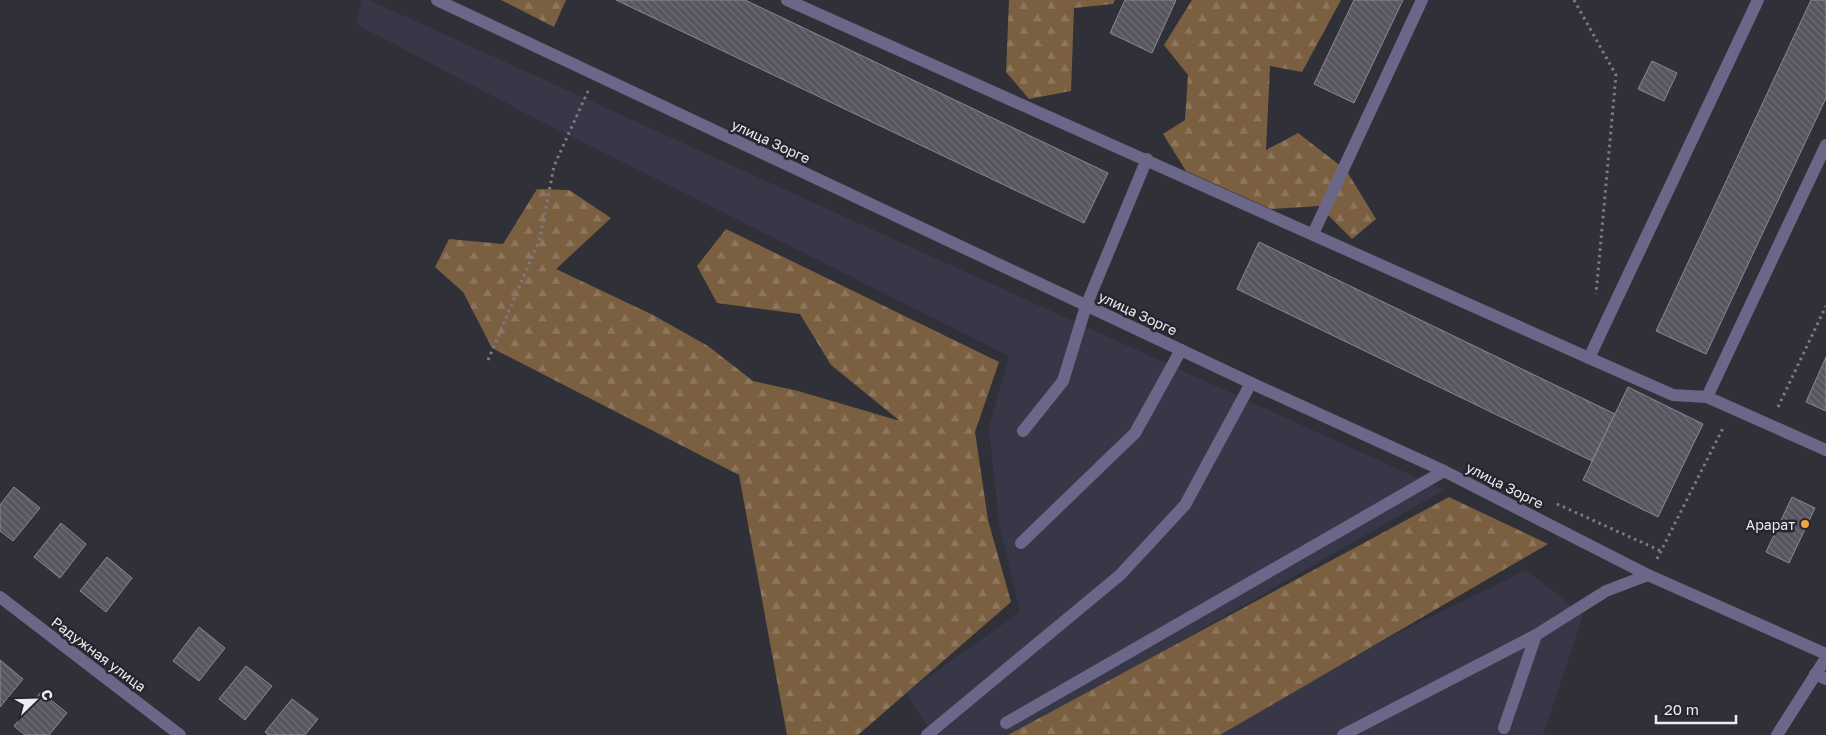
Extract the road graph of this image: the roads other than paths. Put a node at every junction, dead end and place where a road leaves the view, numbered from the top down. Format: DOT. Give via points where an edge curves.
graph roads {
  1 [pos="787,0"];
  2 [pos="1422,0"];
  3 [pos="1758,0"];
  4 [pos="441,1"];
  5 [pos="1826,145"];
  6 [pos="1147,159"];
  7 [pos="1313,234"];
  8 [pos="1086,306"];
  9 [pos="1181,350"];
  10 [pos="1589,358"];
  11 [pos="1250,383"];
  12 [pos="1707,397"];
  13 [pos="1023,431"];
  14 [pos="1826,450"];
  15 [pos="1444,471"];
  16 [pos="1021,543"];
  17 [pos="1648,575"];
  18 [pos="0,597"];
  19 [pos="1536,635"];
  20 [pos="1826,654"];
  21 [pos="1826,658"];
  22 [pos="1821,677"];
  23 [pos="1006,723"];
  24 [pos="1504,728"];
  25 [pos="180,735"];
  26 [pos="927,735"];
  27 [pos="1343,735"];
  28 [pos="1777,735"];
  1 -- 6 [label="street"];
  2 -- 7 [label="street"];
  3 -- 10 [label="street"];
  4 -- 8 [label="street, улица Зорге"];
  5 -- 12 [label="street"];
  6 -- 7 [label="street"];
  6 -- 8 [label="street"];
  7 -- 10 [label="street"];
  8 -- 9 [label="street, улица Зорге"];
  8 -- 13 [label="street" via="1063,381"];
  9 -- 11 [label="street, улица Зорге"];
  9 -- 16 [label="street" via="1135,433"];
  10 -- 12 [label="street" via="1673,395"];
  11 -- 15 [label="street, улица Зорге"];
  11 -- 26 [label="street" via="1185,504 1120,575"];
  12 -- 14 [label="street"];
  15 -- 17 [label="street, улица Зорге"];
  15 -- 23 [label="street"];
  17 -- 19 [label="street" via="1606,591"];
  17 -- 20 [label="street, улица Зорге"];
  18 -- 25 [label="street, Радужная улица"];
  19 -- 24 [label="street"];
  19 -- 27 [label="street"];
  21 -- 22 [label="street"];
  22 -- 28 [label="street"];
}
